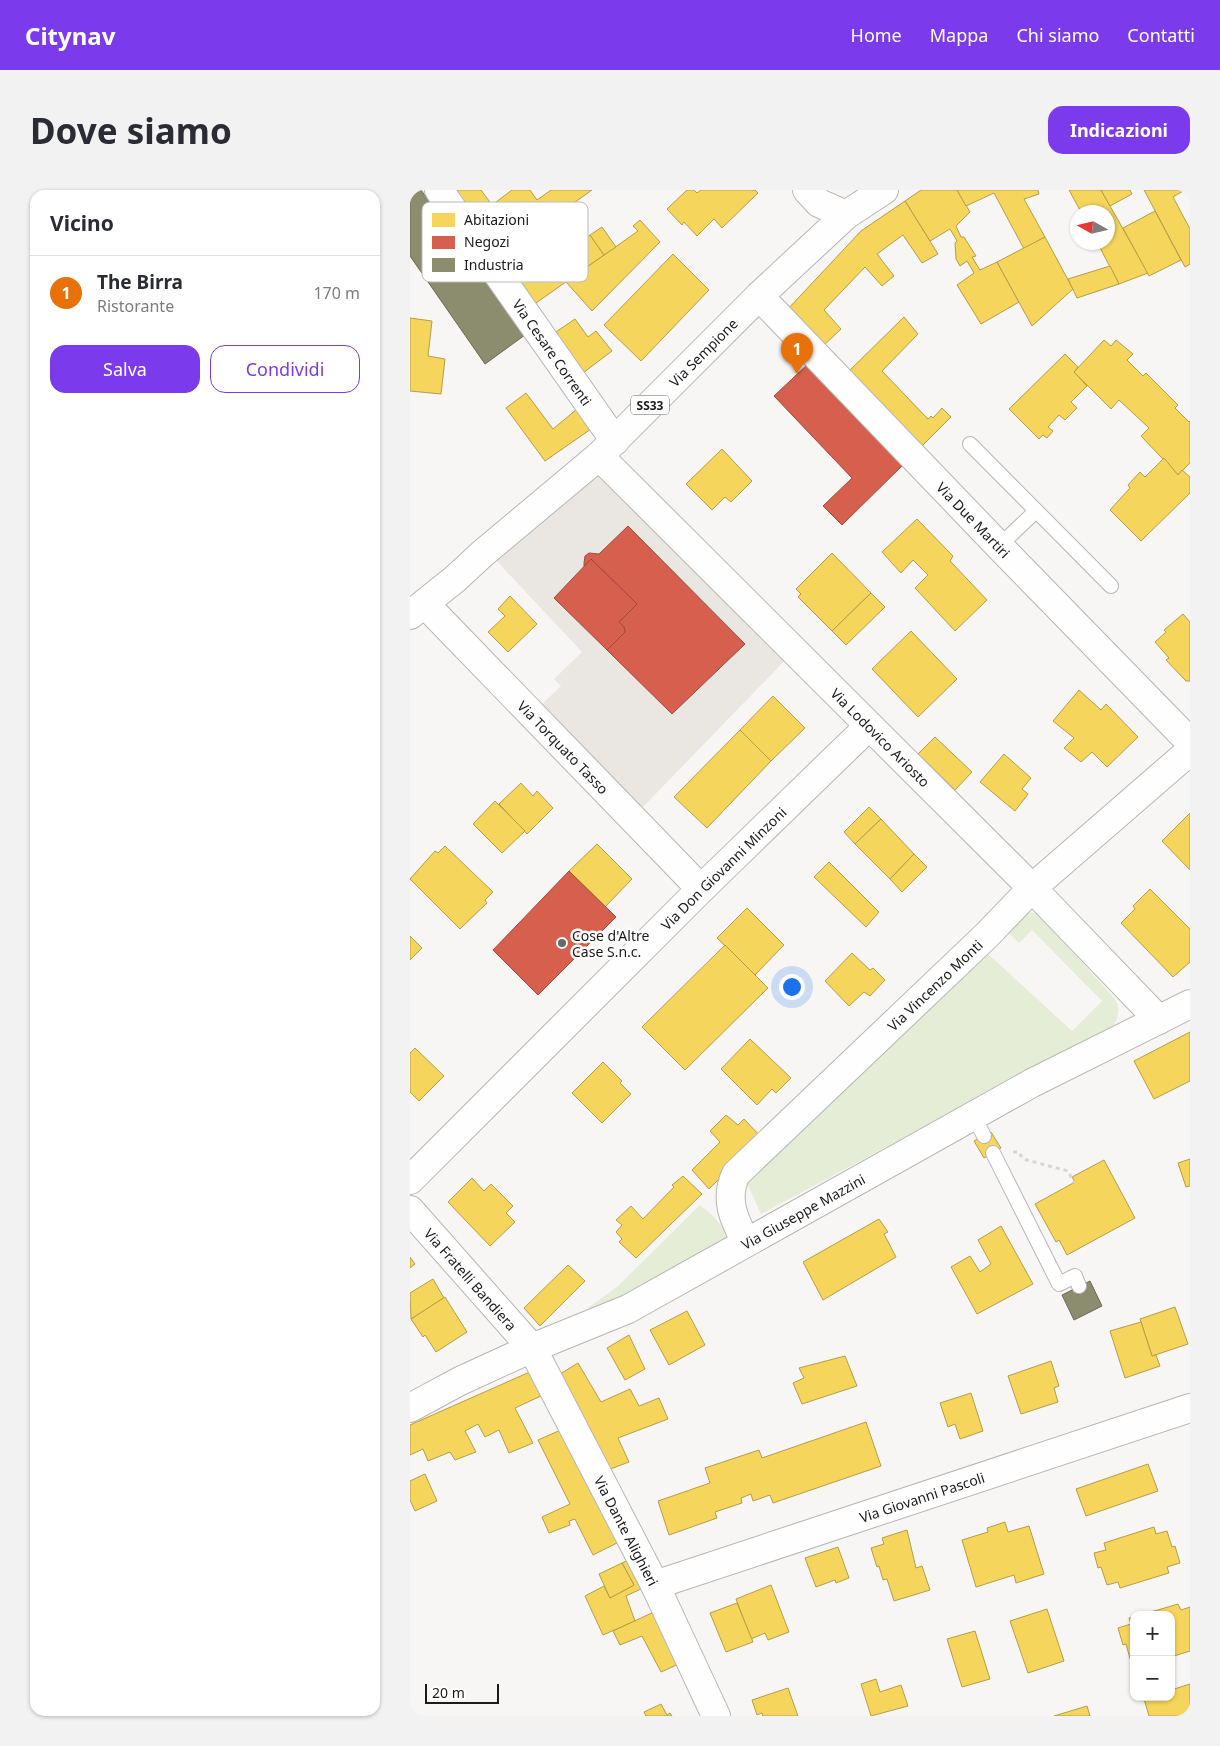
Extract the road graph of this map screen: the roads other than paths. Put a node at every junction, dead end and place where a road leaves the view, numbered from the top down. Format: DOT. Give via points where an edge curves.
graph roads {
  1 [pos="439,190"];
  2 [pos="807,190"];
  3 [pos="884,190"];
  4 [pos="447,202"];
  5 [pos="846,215"];
  6 [pos="499,282"];
  7 [pos="759,296"];
  8 [pos="970,444"];
  9 [pos="607,448"];
  10 [pos="1036,511"];
  11 [pos="999,546"];
  12 [pos="1111,586"];
  13 [pos="418,609"];
  14 [pos="869,726"];
  15 [pos="1190,742"];
  16 [pos="1190,751"];
  17 [pos="701,888"];
  18 [pos="1032,888"];
  19 [pos="1190,1004"];
  20 [pos="1159,1020"];
  21 [pos="993,1153"];
  22 [pos="410,1180"];
  23 [pos="410,1210"];
  24 [pos="746,1242"];
  25 [pos="1079,1286"];
  26 [pos="532,1348"];
  27 [pos="410,1408"];
  28 [pos="1190,1408"];
  29 [pos="655,1585"];
  30 [pos="716,1716"];
  1 -- 4 [label="street, Via Cesare Correnti"];
  2 -- 5 [label="street" via="820,203"];
  3 -- 5 [label="street, Via Sempione / SS33"];
  5 -- 7 [label="street, Via Sempione / SS33"];
  6 -- 9 [label="street, Via Cesare Correnti"];
  7 -- 9 [label="street, Via Sempione / SS33"];
  7 -- 11 [label="street, Via Due Martiri"];
  8 -- 10 [label="lane"];
  9 -- 13 [label="street, Via Sempione / SS33"];
  9 -- 14 [label="street, Via Lodovico Ariosto"];
  10 -- 11 [label="lane"];
  10 -- 12 [label="lane"];
  11 -- 15 [label="street, Via Due Martiri"];
  13 -- 17 [label="street, Via Torquato Tasso"];
  14 -- 17 [label="street, Via Don Giovanni Minzoni"];
  14 -- 18 [label="street, Via Lodovico Ariosto"];
  16 -- 18 [label="street, Via Vincenzo Monti"];
  17 -- 22 [label="street, Via Don Giovanni Minzoni"];
  18 -- 20 [label="street, Via Lodovico Ariosto"];
  18 -- 24 [label="street, Via Vincenzo Monti" via="987,935 736,1174 730,1192 731,1206 734,1221"];
  19 -- 20 [label="street, Via Giuseppe Mazzini"];
  20 -- 24 [label="street, Via Giuseppe Mazzini" via="1032,1083 979,1126"];
  21 -- 25 [label="lane" via="1059,1284 1075,1276"];
  23 -- 26 [label="street, Via Fratelli Bandiera"];
  24 -- 26 [label="street, Via Giuseppe Mazzini" via="628,1309"];
  26 -- 27 [label="street, Via Giuseppe Mazzini"];
  26 -- 29 [label="street, Via Dante Alighieri"];
  28 -- 29 [label="street, Via Giovanni Pascoli"];
  29 -- 30 [label="street, Via Dante Alighieri"];
}
